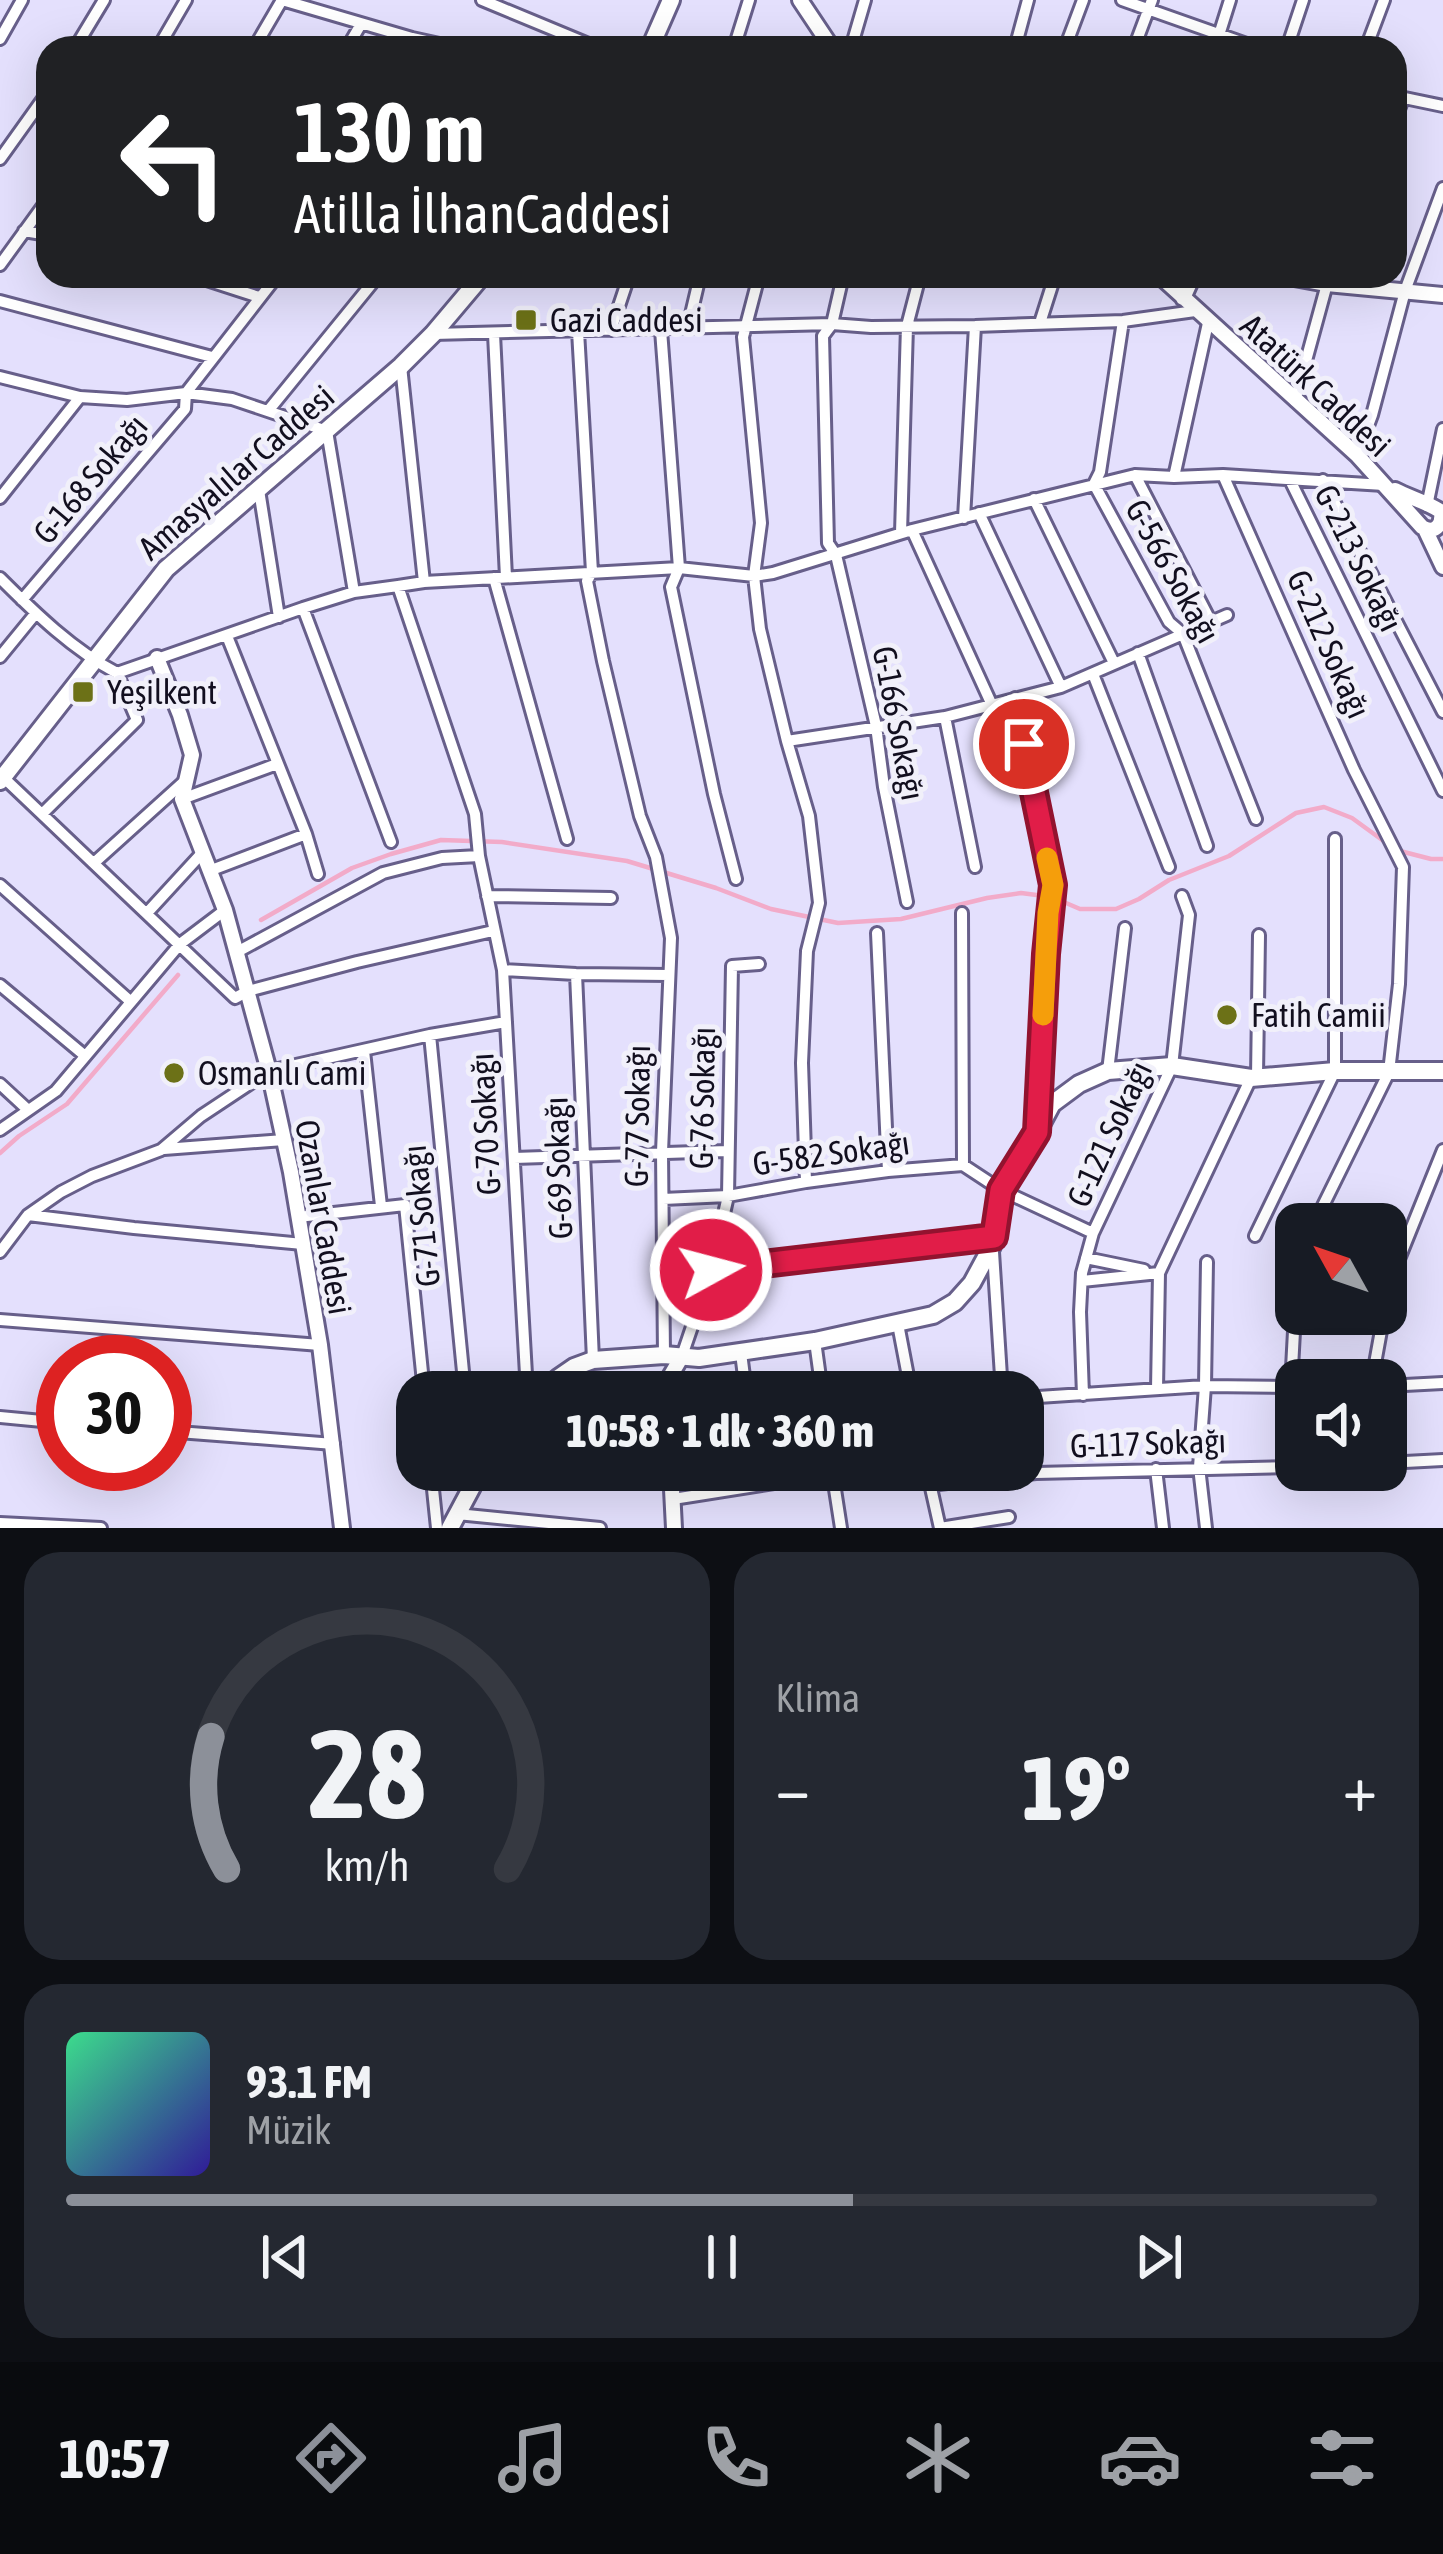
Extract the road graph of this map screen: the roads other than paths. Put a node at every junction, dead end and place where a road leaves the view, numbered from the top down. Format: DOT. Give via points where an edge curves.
graph roads {
  1 [pos="22,0"];
  2 [pos="104,0"];
  3 [pos="186,0"];
  4 [pos="282,0"];
  5 [pos="482,0"];
  6 [pos="670,0"];
  7 [pos="749,0"];
  8 [pos="800,0"];
  9 [pos="865,0"];
  10 [pos="1028,0"];
  11 [pos="1083,0"];
  12 [pos="1122,0"];
  13 [pos="1230,0"];
  14 [pos="1303,0"];
  15 [pos="1384,0"];
  16 [pos="1150,5"];
  17 [pos="361,24"];
  18 [pos="83,36"];
  19 [pos="165,36"];
  20 [pos="261,36"];
  21 [pos="354,36"];
  22 [pos="408,36"];
  23 [pos="569,36"];
  24 [pos="655,36"];
  25 [pos="738,36"];
  26 [pos="824,36"];
  27 [pos="854,36"];
  28 [pos="1018,36"];
  29 [pos="1070,36"];
  30 [pos="1138,36"];
  31 [pos="1209,36"];
  32 [pos="1220,36"];
  33 [pos="1291,36"];
  34 [pos="1370,36"];
  35 [pos="0,39"];
  36 [pos="1407,99"];
  37 [pos="1443,106"];
  38 [pos="36,109"];
  39 [pos="0,159"];
  40 [pos="1443,188"];
  41 [pos="36,215"];
  42 [pos="24,231"];
  43 [pos="36,234"];
  44 [pos="5,247"];
  45 [pos="0,265"];
  46 [pos="1407,286"];
  47 [pos="231,288"];
  48 [pos="267,288"];
  49 [pos="368,288"];
  50 [pos="472,288"];
  51 [pos="625,288"];
  52 [pos="697,288"];
  53 [pos="756,288"];
  54 [pos="840,288"];
  55 [pos="917,288"];
  56 [pos="1051,288"];
  57 [pos="1173,288"];
  58 [pos="1187,288"];
  59 [pos="1330,288"];
  60 [pos="1385,288"];
  61 [pos="1406,288"];
  62 [pos="1405,291"];
  63 [pos="1443,295"];
  64 [pos="259,297"];
  65 [pos="1183,298"];
  66 [pos="0,302"];
  67 [pos="1195,310"];
  68 [pos="1123,321"];
  69 [pos="1208,322"];
  70 [pos="1040,323"];
  71 [pos="832,324"];
  72 [pos="907,326"];
  73 [pos="975,326"];
  74 [pos="688,327"];
  75 [pos="746,327"];
  76 [pos="611,330"];
  77 [pos="661,330"];
  78 [pos="578,331"];
  79 [pos="433,334"];
  80 [pos="494,334"];
  81 [pos="212,357"];
  82 [pos="401,366"];
  83 [pos="0,377"];
  84 [pos="186,393"];
  85 [pos="80,397"];
  86 [pos="1295,401"];
  87 [pos="268,411"];
  88 [pos="1443,428"];
  89 [pos="327,431"];
  90 [pos="1357,455"];
  91 [pos="1135,475"];
  92 [pos="1223,475"];
  93 [pos="1174,477"];
  94 [pos="1290,480"];
  95 [pos="1323,480"];
  96 [pos="1094,484"];
  97 [pos="1384,484"];
  98 [pos="259,486"];
  99 [pos="0,498"];
  100 [pos="1034,500"];
  101 [pos="979,513"];
  102 [pos="964,518"];
  103 [pos="1432,518"];
  104 [pos="906,531"];
  105 [pos="836,555"];
  106 [pos="1440,562"];
  107 [pos="679,568"];
  108 [pos="592,572"];
  109 [pos="754,576"];
  110 [pos="0,578"];
  111 [pos="500,578"];
  112 [pos="424,582"];
  113 [pos="398,586"];
  114 [pos="354,592"];
  115 [pos="22,600"];
  116 [pos="303,608"];
  117 [pos="36,613"];
  118 [pos="1226,615"];
  119 [pos="279,616"];
  120 [pos="1211,622"];
  121 [pos="1183,634"];
  122 [pos="227,636"];
  123 [pos="1138,653"];
  124 [pos="0,657"];
  125 [pos="157,658"];
  126 [pos="95,662"];
  127 [pos="1114,663"];
  128 [pos="117,674"];
  129 [pos="1094,674"];
  130 [pos="1061,687"];
  131 [pos="1015,698"];
  132 [pos="991,703"];
  133 [pos="1443,712"];
  134 [pos="945,717"];
  135 [pos="876,725"];
  136 [pos="788,741"];
  137 [pos="278,764"];
  138 [pos="2,779"];
  139 [pos="187,779"];
  140 [pos="1443,791"];
  141 [pos="182,799"];
  142 [pos="43,813"];
  143 [pos="1256,819"];
  144 [pos="306,834"];
  145 [pos="567,839"];
  146 [pos="1335,839"];
  147 [pos="392,842"];
  148 [pos="1207,846"];
  149 [pos="203,852"];
  150 [pos="478,856"];
  151 [pos="94,862"];
  152 [pos="975,867"];
  153 [pos="1169,867"];
  154 [pos="209,871"];
  155 [pos="318,874"];
  156 [pos="736,879"];
  157 [pos="0,886"];
  158 [pos="488,896"];
  159 [pos="1183,896"];
  160 [pos="611,898"];
  161 [pos="907,902"];
  162 [pos="225,910"];
  163 [pos="147,913"];
  164 [pos="962,913"];
  165 [pos="1125,928"];
  166 [pos="493,932"];
  167 [pos="878,933"];
  168 [pos="1259,935"];
  169 [pos="180,944"];
  170 [pos="237,952"];
  171 [pos="759,964"];
  172 [pos="503,970"];
  173 [pos="576,974"];
  174 [pos="669,975"];
  175 [pos="0,985"];
  176 [pos="248,991"];
  177 [pos="130,1001"];
  178 [pos="506,1022"];
  179 [pos="430,1035"];
  180 [pos="364,1052"];
  181 [pos="84,1055"];
  182 [pos="1172,1066"];
  183 [pos="268,1071"];
  184 [pos="1108,1071"];
  185 [pos="1335,1071"];
  186 [pos="1443,1071"];
  187 [pos="1389,1072"];
  188 [pos="1254,1078"];
  189 [pos="0,1084"];
  190 [pos="27,1109"];
  191 [pos="0,1130"];
  192 [pos="1037,1132"];
  193 [pos="284,1140"];
  194 [pos="160,1150"];
  195 [pos="1443,1150"];
  196 [pos="727,1151"];
  197 [pos="662,1152"];
  198 [pos="586,1154"];
  199 [pos="514,1158"];
  200 [pos="963,1166"];
  201 [pos="888,1171"];
  202 [pos="806,1182"];
  203 [pos="1001,1190"];
  204 [pos="728,1196"];
  205 [pos="663,1199"];
  206 [pos="1324,1203"];
  207 [pos="381,1206"];
  208 [pos="28,1215"];
  209 [pos="298,1217"];
  210 [pos="1093,1233"];
  211 [pos="1255,1236"];
  212 [pos="1407,1237"];
  213 [pos="993,1242"];
  214 [pos="303,1244"];
  215 [pos="0,1252"];
  216 [pos="1086,1258"];
  217 [pos="1207,1262"];
  218 [pos="711,1270"];
  219 [pos="1159,1273"];
  220 [pos="1082,1281"];
  221 [pos="0,1320"];
  222 [pos="898,1324"];
  223 [pos="815,1341"];
  224 [pos="320,1345"];
  225 [pos="741,1353"];
  226 [pos="673,1355"];
  227 [pos="593,1360"];
  228 [pos="422,1371"];
  229 [pos="463,1371"];
  230 [pos="526,1371"];
  231 [pos="568,1371"];
  232 [pos="670,1371"];
  233 [pos="743,1371"];
  234 [pos="819,1371"];
  235 [pos="907,1371"];
  236 [pos="1001,1371"];
  237 [pos="1443,1383"];
  238 [pos="1407,1385"];
  239 [pos="1205,1386"];
  240 [pos="1275,1387"];
  241 [pos="1156,1389"];
  242 [pos="1083,1394"];
  243 [pos="1044,1397"];
  244 [pos="0,1418"];
  245 [pos="36,1421"];
  246 [pos="192,1433"];
  247 [pos="334,1444"];
  248 [pos="1443,1460"];
  249 [pos="1407,1462"];
  250 [pos="1199,1467"];
  251 [pos="1275,1467"];
  252 [pos="1156,1469"];
  253 [pos="1044,1473"];
  254 [pos="433,1491"];
  255 [pos="468,1491"];
  256 [pos="672,1491"];
  257 [pos="719,1491"];
  258 [pos="835,1491"];
  259 [pos="931,1491"];
  260 [pos="673,1499"];
  261 [pos="1009,1517"];
  262 [pos="454,1521"];
  263 [pos="0,1522"];
  264 [pos="101,1528"];
  265 [pos="342,1528"];
  266 [pos="437,1528"];
  267 [pos="600,1528"];
  268 [pos="674,1528"];
  269 [pos="841,1528"];
  270 [pos="940,1528"];
  271 [pos="1163,1528"];
  272 [pos="1206,1528"];
  1 -- 35 [label="street"];
  2 -- 18 [label="street"];
  3 -- 19 [label="street"];
  4 -- 17 [label="street"];
  4 -- 20 [label="street"];
  5 -- 23 [label="street"];
  6 -- 24 [label="main road"];
  7 -- 25 [label="street"];
  8 -- 26 [label="street"];
  9 -- 27 [label="street"];
  10 -- 28 [label="street"];
  11 -- 29 [label="street"];
  12 -- 16 [label="street"];
  13 -- 32 [label="street"];
  14 -- 33 [label="street"];
  15 -- 34 [label="street"];
  16 -- 30 [label="street"];
  16 -- 31 [label="street"];
  17 -- 21 [label="street"];
  17 -- 22 [label="street"];
  36 -- 37 [label="street"];
  38 -- 39 [label="street"];
  40 -- 46 [label="street"];
  41 -- 42 [label="street"];
  42 -- 43 [label="street"];
  42 -- 44 [label="street"];
  44 -- 45 [label="street"];
  47 -- 64 [label="street"];
  48 -- 64 [label="street, G-168 Sokağı"];
  49 -- 87 [label="street"];
  50 -- 79 [label="main road, Amasyalılar Caddesi"];
  51 -- 76 [label="street"];
  52 -- 74 [label="street"];
  53 -- 75 [label="street"];
  54 -- 71 [label="street, G-166 Sokağı"];
  55 -- 72 [label="street"];
  56 -- 70 [label="street"];
  57 -- 65 [label="street, Atatürk Caddesi"];
  58 -- 65 [label="street"];
  59 -- 86 [label="street"];
  60 -- 62 [label="street"];
  61 -- 62 [label="street"];
  62 -- 63 [label="street"];
  62 -- 90 [label="street"];
  64 -- 81 [label="street, G-168 Sokağı"];
  65 -- 67 [label="street, Atatürk Caddesi"];
  66 -- 81 [label="street"];
  67 -- 68 [label="street"];
  67 -- 69 [label="street, Atatürk Caddesi"];
  68 -- 70 [label="street"];
  68 -- 96 [label="street"];
  69 -- 86 [label="street, Atatürk Caddesi"];
  69 -- 93 [label="street"];
  70 -- 73 [label="street"];
  71 -- 72 [label="street"];
  71 -- 75 [label="street"];
  71 -- 105 [label="street, G-166 Sokağı" via="823,337 828,543"];
  72 -- 73 [label="street"];
  72 -- 104 [label="street"];
  73 -- 102 [label="street"];
  74 -- 75 [label="street"];
  74 -- 77 [label="street"];
  75 -- 109 [label="street" via="761,523"];
  76 -- 77 [label="street"];
  76 -- 78 [label="street"];
  77 -- 107 [label="street"];
  78 -- 80 [label="street"];
  78 -- 108 [label="street, G-77 Sokağı"];
  79 -- 80 [label="street"];
  79 -- 82 [label="main road, Amasyalılar Caddesi"];
  80 -- 111 [label="street"];
  81 -- 84 [label="street, G-168 Sokağı"];
  82 -- 89 [label="main road, Amasyalılar Caddesi"];
  82 -- 112 [label="street"];
  83 -- 85 [label="street"];
  84 -- 85 [label="street"];
  84 -- 87 [label="street"];
  84 -- 115 [label="street, G-168 Sokağı" via="184,410"];
  85 -- 99 [label="street"];
  86 -- 90 [label="street, Atatürk Caddesi"];
  87 -- 89 [label="street"];
  88 -- 103 [label="street"];
  89 -- 98 [label="main road, Amasyalılar Caddesi"];
  89 -- 114 [label="street"];
  90 -- 97 [label="street, Atatürk Caddesi"];
  91 -- 93 [label="street"];
  91 -- 96 [label="street"];
  91 -- 120 [label="street"];
  92 -- 93 [label="street"];
  92 -- 94 [label="street"];
  92 -- 187 [label="street, G-212 Sokağı" via="1402,865"];
  94 -- 95 [label="street"];
  94 -- 140 [label="street, G-213 Sokağı"];
  95 -- 97 [label="street"];
  95 -- 133 [label="street"];
  96 -- 100 [label="street"];
  96 -- 121 [label="street, G-566 Sokağı"];
  97 -- 103 [label="street, Atatürk Caddesi"];
  98 -- 119 [label="street"];
  98 -- 126 [label="main road, Amasyalılar Caddesi" via="166,569"];
  100 -- 101 [label="street"];
  100 -- 127 [label="street"];
  101 -- 102 [label="street"];
  101 -- 130 [label="street"];
  102 -- 104 [label="street"];
  103 -- 106 [label="street"];
  104 -- 105 [label="street"];
  104 -- 132 [label="street"];
  105 -- 109 [label="street"];
  105 -- 135 [label="street, G-166 Sokağı"];
  107 -- 108 [label="street"];
  107 -- 109 [label="street"];
  107 -- 156 [label="street" via="671,587"];
  108 -- 111 [label="street"];
  108 -- 174 [label="street, G-77 Sokağı" via="603,661 661,880"];
  109 -- 136 [label="street"];
  110 -- 115 [label="street"];
  111 -- 112 [label="street"];
  111 -- 145 [label="street"];
  112 -- 113 [label="street"];
  113 -- 114 [label="street"];
  113 -- 150 [label="street, G-70 Sokağı" via="475,814"];
  114 -- 116 [label="street"];
  115 -- 117 [label="street"];
  116 -- 119 [label="street"];
  116 -- 147 [label="street"];
  117 -- 124 [label="street"];
  117 -- 126 [label="street"];
  118 -- 120 [label="street"];
  119 -- 122 [label="street"];
  120 -- 121 [label="street"];
  121 -- 123 [label="street"];
  121 -- 143 [label="street, G-566 Sokağı"];
  122 -- 125 [label="street"];
  122 -- 137 [label="street"];
  123 -- 127 [label="street"];
  123 -- 148 [label="street"];
  125 -- 128 [label="street"];
  125 -- 139 [label="street" via="192,754"];
  126 -- 128 [label="street"];
  126 -- 138 [label="main road, Amasyalılar Caddesi"];
  127 -- 129 [label="street"];
  128 -- 142 [label="street" via="137,720"];
  129 -- 130 [label="street"];
  129 -- 153 [label="street"];
  130 -- 131 [label="street"];
  131 -- 132 [label="street"];
  131 -- 192 [label="street" via="1052,888"];
  132 -- 134 [label="street"];
  134 -- 135 [label="street"];
  134 -- 152 [label="street"];
  135 -- 136 [label="street"];
  135 -- 161 [label="street, G-166 Sokağı"];
  136 -- 202 [label="street" via="809,816 819,903 807,951"];
  137 -- 141 [label="street"];
  137 -- 144 [label="street"];
  138 -- 142 [label="street"];
  139 -- 141 [label="street"];
  139 -- 151 [label="street"];
  141 -- 149 [label="street, Ozanlar Caddesi"];
  142 -- 151 [label="street"];
  144 -- 154 [label="street"];
  144 -- 155 [label="street"];
  146 -- 185 [label="street"];
  149 -- 154 [label="street, Ozanlar Caddesi"];
  149 -- 163 [label="street"];
  150 -- 158 [label="street, G-70 Sokağı"];
  150 -- 170 [label="street" via="383,873"];
  151 -- 163 [label="street"];
  154 -- 162 [label="street, Ozanlar Caddesi"];
  157 -- 177 [label="street"];
  158 -- 160 [label="street"];
  158 -- 166 [label="street, G-70 Sokağı"];
  159 -- 182 [label="street, G-121 Sokağı" via="1189,915"];
  162 -- 169 [label="street"];
  162 -- 170 [label="street, Ozanlar Caddesi"];
  163 -- 169 [label="street"];
  164 -- 200 [label="street"];
  165 -- 184 [label="street"];
  166 -- 172 [label="street, G-70 Sokağı"];
  166 -- 176 [label="street"];
  167 -- 201 [label="street"];
  168 -- 188 [label="street"];
  169 -- 176 [label="street" via="235,998"];
  169 -- 177 [label="street"];
  170 -- 176 [label="street, Ozanlar Caddesi"];
  171 -- 196 [label="street, G-76 Sokağı" via="732,966"];
  172 -- 173 [label="street"];
  172 -- 178 [label="street, G-70 Sokağı"];
  173 -- 174 [label="street"];
  173 -- 198 [label="street, G-69 Sokağı"];
  174 -- 197 [label="street, G-77 Sokağı"];
  175 -- 181 [label="street"];
  176 -- 183 [label="street, Ozanlar Caddesi"];
  177 -- 181 [label="street"];
  178 -- 179 [label="street"];
  178 -- 199 [label="street, G-70 Sokağı"];
  179 -- 180 [label="street"];
  179 -- 229 [label="street, G-71 Sokağı"];
  180 -- 183 [label="street"];
  180 -- 207 [label="street"];
  181 -- 190 [label="street" via="56,1091"];
  182 -- 184 [label="main road"];
  182 -- 188 [label="main road"];
  182 -- 210 [label="street, G-121 Sokağı"];
  183 -- 193 [label="street, Ozanlar Caddesi"];
  183 -- 194 [label="street"];
  184 -- 192 [label="main road" via="1052,1104"];
  185 -- 187 [label="main road"];
  185 -- 188 [label="main road"];
  185 -- 211 [label="street"];
  186 -- 187 [label="main road"];
  187 -- 206 [label="street"];
  188 -- 219 [label="street"];
  189 -- 190 [label="street"];
  190 -- 191 [label="street"];
  192 -- 203 [label="main road"];
  193 -- 194 [label="street"];
  193 -- 209 [label="street, Ozanlar Caddesi"];
  194 -- 208 [label="street" via="92,1176"];
  195 -- 212 [label="street"];
  196 -- 197 [label="street"];
  196 -- 204 [label="street, G-76 Sokağı"];
  197 -- 198 [label="street"];
  197 -- 205 [label="street, G-77 Sokağı"];
  198 -- 199 [label="street"];
  198 -- 227 [label="street, G-69 Sokağı"];
  199 -- 230 [label="street, G-70 Sokağı"];
  200 -- 201 [label="street, G-582 Sokağı"];
  200 -- 203 [label="street"];
  201 -- 202 [label="street, G-582 Sokağı"];
  202 -- 204 [label="street, G-582 Sokağı"];
  203 -- 210 [label="street"];
  203 -- 213 [label="main road"];
  204 -- 205 [label="street, G-582 Sokağı"];
  204 -- 218 [label="street, G-76 Sokağı"];
  205 -- 226 [label="street, G-77 Sokağı"];
  207 -- 209 [label="street"];
  207 -- 228 [label="street" via="405,1205"];
  208 -- 214 [label="street"];
  208 -- 215 [label="street"];
  209 -- 214 [label="street, Ozanlar Caddesi"];
  210 -- 216 [label="street, G-121 Sokağı"];
  213 -- 218 [label="street"];
  213 -- 222 [label="main road" via="956,1302"];
  213 -- 236 [label="street"];
  214 -- 224 [label="street, Ozanlar Caddesi"];
  216 -- 219 [label="street"];
  216 -- 220 [label="street, G-121 Sokağı"];
  217 -- 239 [label="street"];
  218 -- 226 [label="street, G-76 Sokağı"];
  219 -- 220 [label="street"];
  219 -- 241 [label="street"];
  220 -- 242 [label="street, G-121 Sokağı"];
  221 -- 224 [label="street"];
  222 -- 223 [label="main road"];
  222 -- 235 [label="street"];
  223 -- 225 [label="main road"];
  223 -- 234 [label="street"];
  224 -- 247 [label="street, Ozanlar Caddesi"];
  225 -- 226 [label="main road"];
  225 -- 233 [label="street"];
  226 -- 227 [label="main road"];
  226 -- 232 [label="street, G-76 Sokağı"];
  227 -- 231 [label="main road"];
  237 -- 238 [label="street"];
  239 -- 240 [label="street"];
  239 -- 241 [label="street"];
  239 -- 250 [label="street"];
  241 -- 242 [label="street"];
  242 -- 243 [label="street"];
  244 -- 245 [label="street"];
  246 -- 247 [label="street"];
  247 -- 265 [label="street, Ozanlar Caddesi"];
  248 -- 249 [label="street"];
  250 -- 251 [label="street, G-117 Sokağı"];
  250 -- 252 [label="street, G-117 Sokağı"];
  250 -- 272 [label="street"];
  252 -- 253 [label="street, G-117 Sokağı"];
  252 -- 271 [label="street"];
  254 -- 266 [label="street"];
  255 -- 262 [label="main road"];
  256 -- 260 [label="street"];
  257 -- 260 [label="street"];
  258 -- 269 [label="street"];
  259 -- 270 [label="street"];
  260 -- 268 [label="street"];
  261 -- 270 [label="street"];
  262 -- 267 [label="street"];
  263 -- 264 [label="street"];
}
